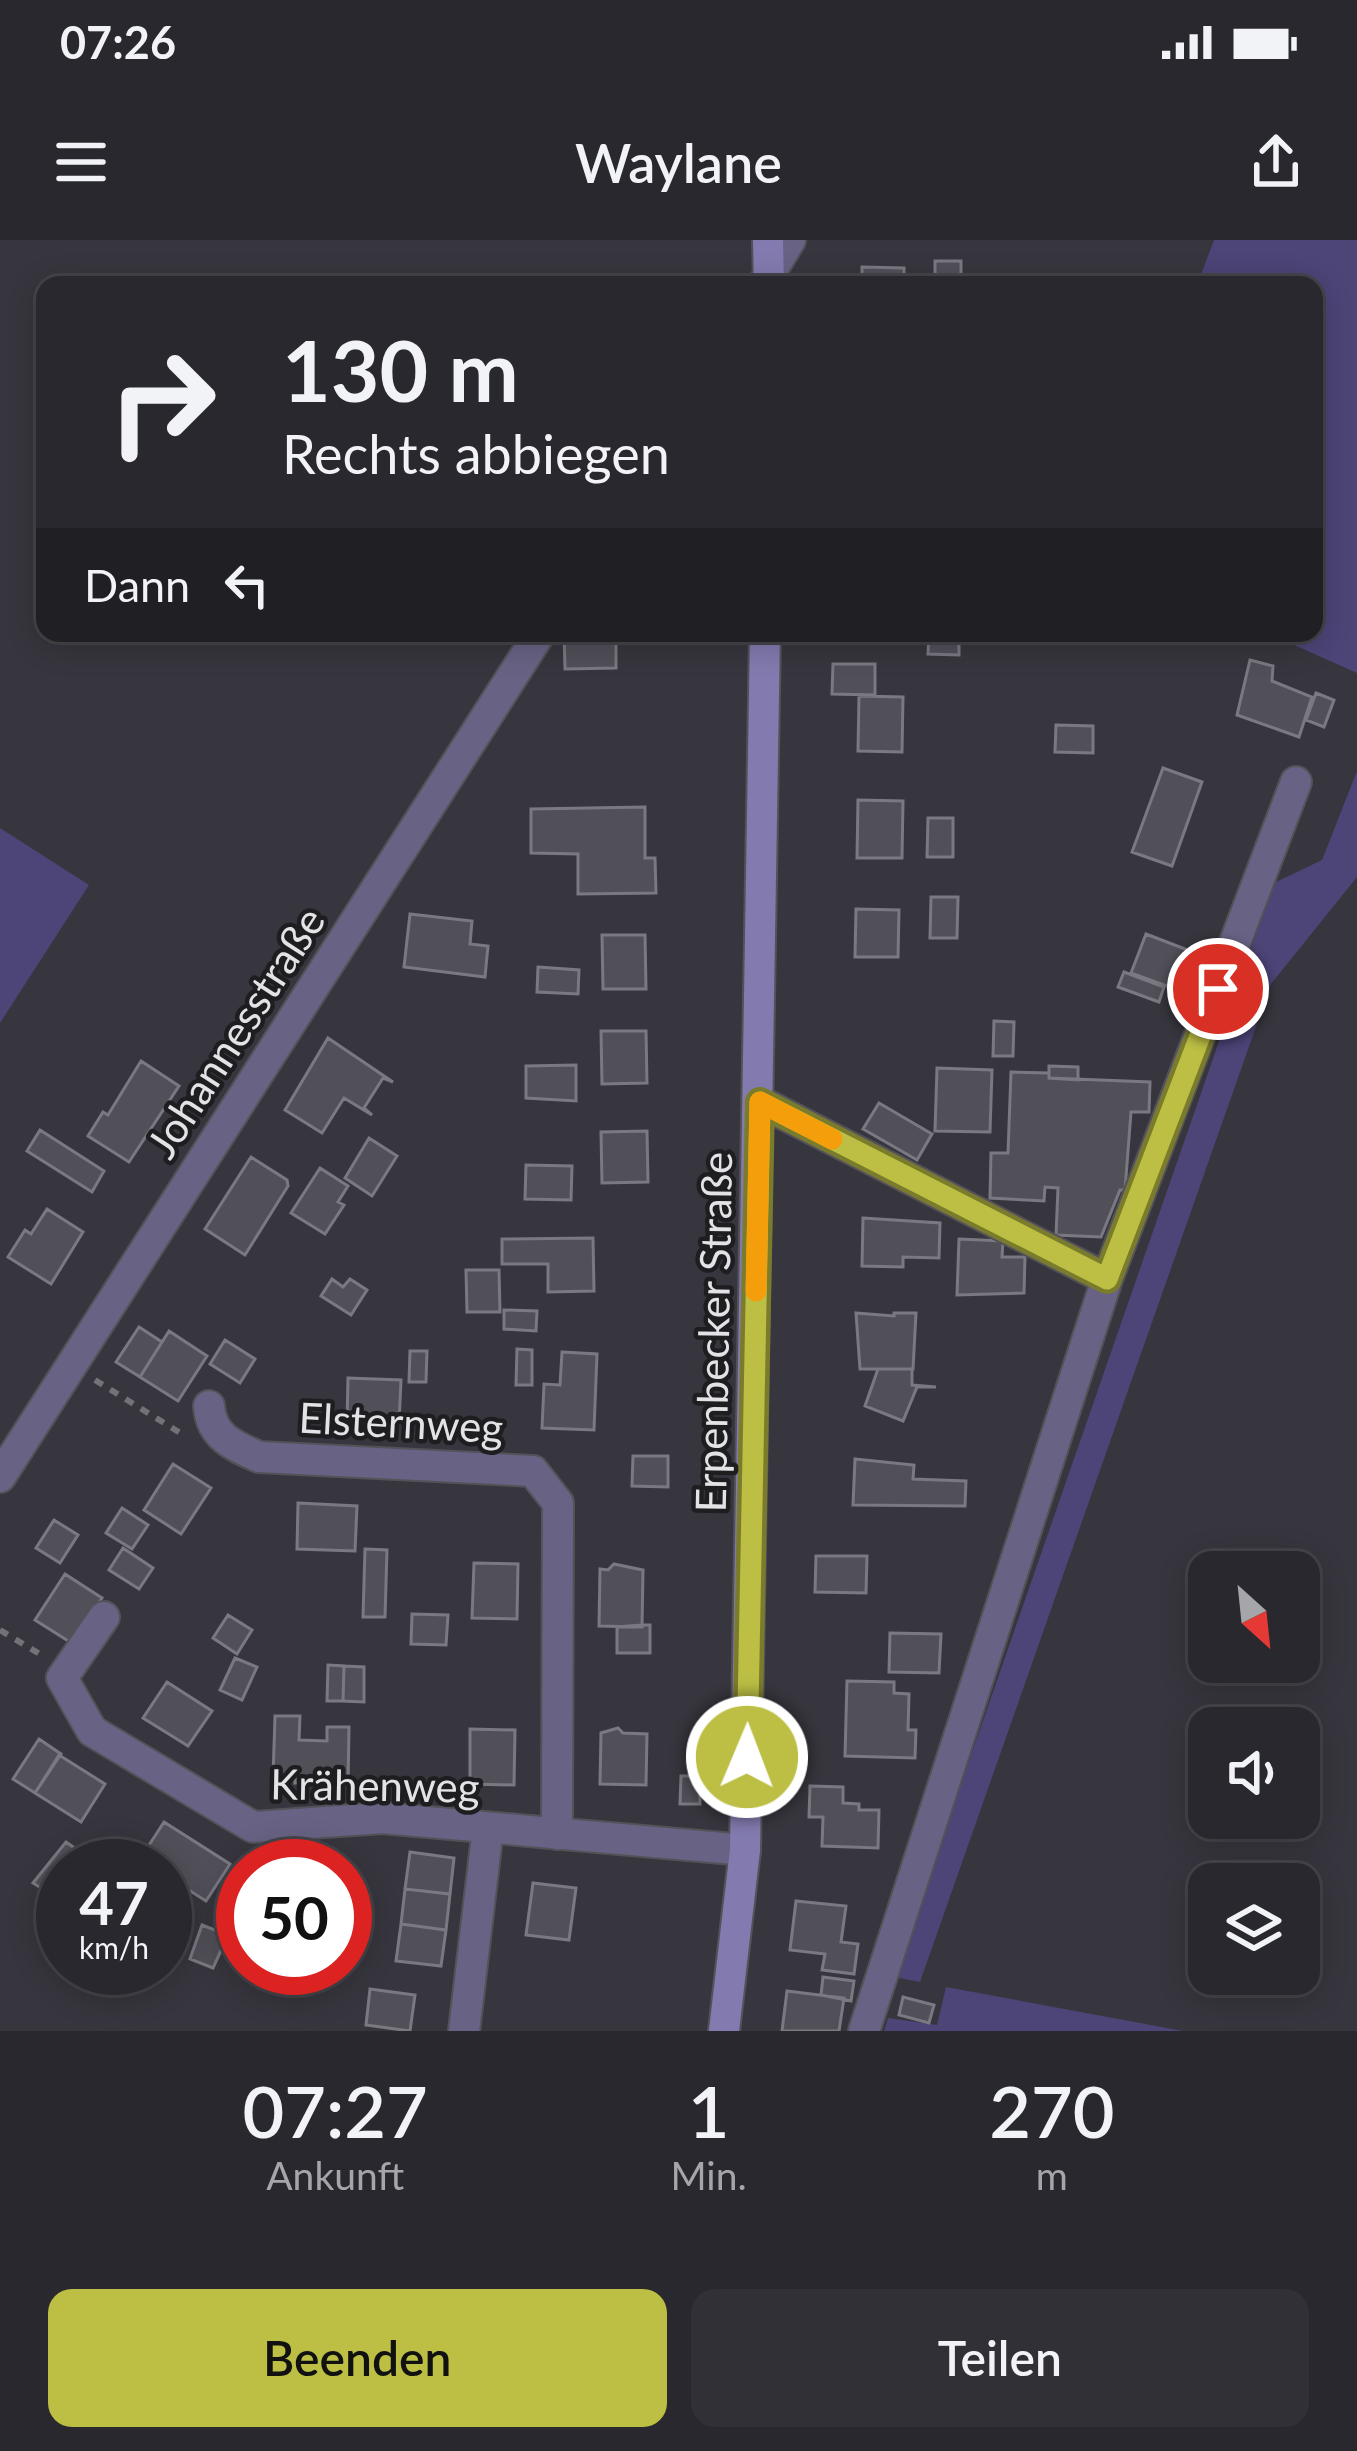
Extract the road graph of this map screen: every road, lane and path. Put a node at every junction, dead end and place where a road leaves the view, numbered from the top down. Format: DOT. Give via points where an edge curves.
graph roads {
  1 [pos="768,240"];
  2 [pos="790,240"];
  3 [pos="767,276"];
  4 [pos="770,276"];
  5 [pos="534,642"];
  6 [pos="765,642"];
  7 [pos="1296,782"];
  8 [pos="760,1102"];
  9 [pos="1107,1279"];
  10 [pos="71,1366"];
  11 [pos="213,1419"];
  12 [pos="0,1477"];
  13 [pos="104,1617"];
  14 [pos="0,1630"];
  15 [pos="62,1678"];
  16 [pos="488,1828"];
  17 [pos="557,1834"];
  18 [pos="746,1850"];
  19 [pos="464,2031"];
  20 [pos="724,2031"];
  21 [pos="864,2031"];
  1 -- 3 [label="main road"];
  2 -- 4 [label="street"];
  5 -- 10 [label="street, Johannesstraße"];
  6 -- 8 [label="main road, Erpenbecker Straße"];
  7 -- 9 [label="street"];
  8 -- 9 [label="street"];
  8 -- 18 [label="main road, Erpenbecker Straße"];
  9 -- 21 [label="street"];
  10 -- 11 [label="path" via="183,1436"];
  10 -- 12 [label="street, Johannesstraße"];
  11 -- 17 [label="street, Elsternweg" via="231,1444 259,1456 533,1471 558,1503"];
  13 -- 15 [label="street"];
  14 -- 15 [label="path" via="55,1662"];
  15 -- 16 [label="street, Krähenweg" via="92,1731 253,1827 382,1818"];
  16 -- 17 [label="street, Krähenweg"];
  16 -- 19 [label="street"];
  17 -- 18 [label="street, Krähenweg"];
  18 -- 20 [label="main road, Erpenbecker Straße"];
}
